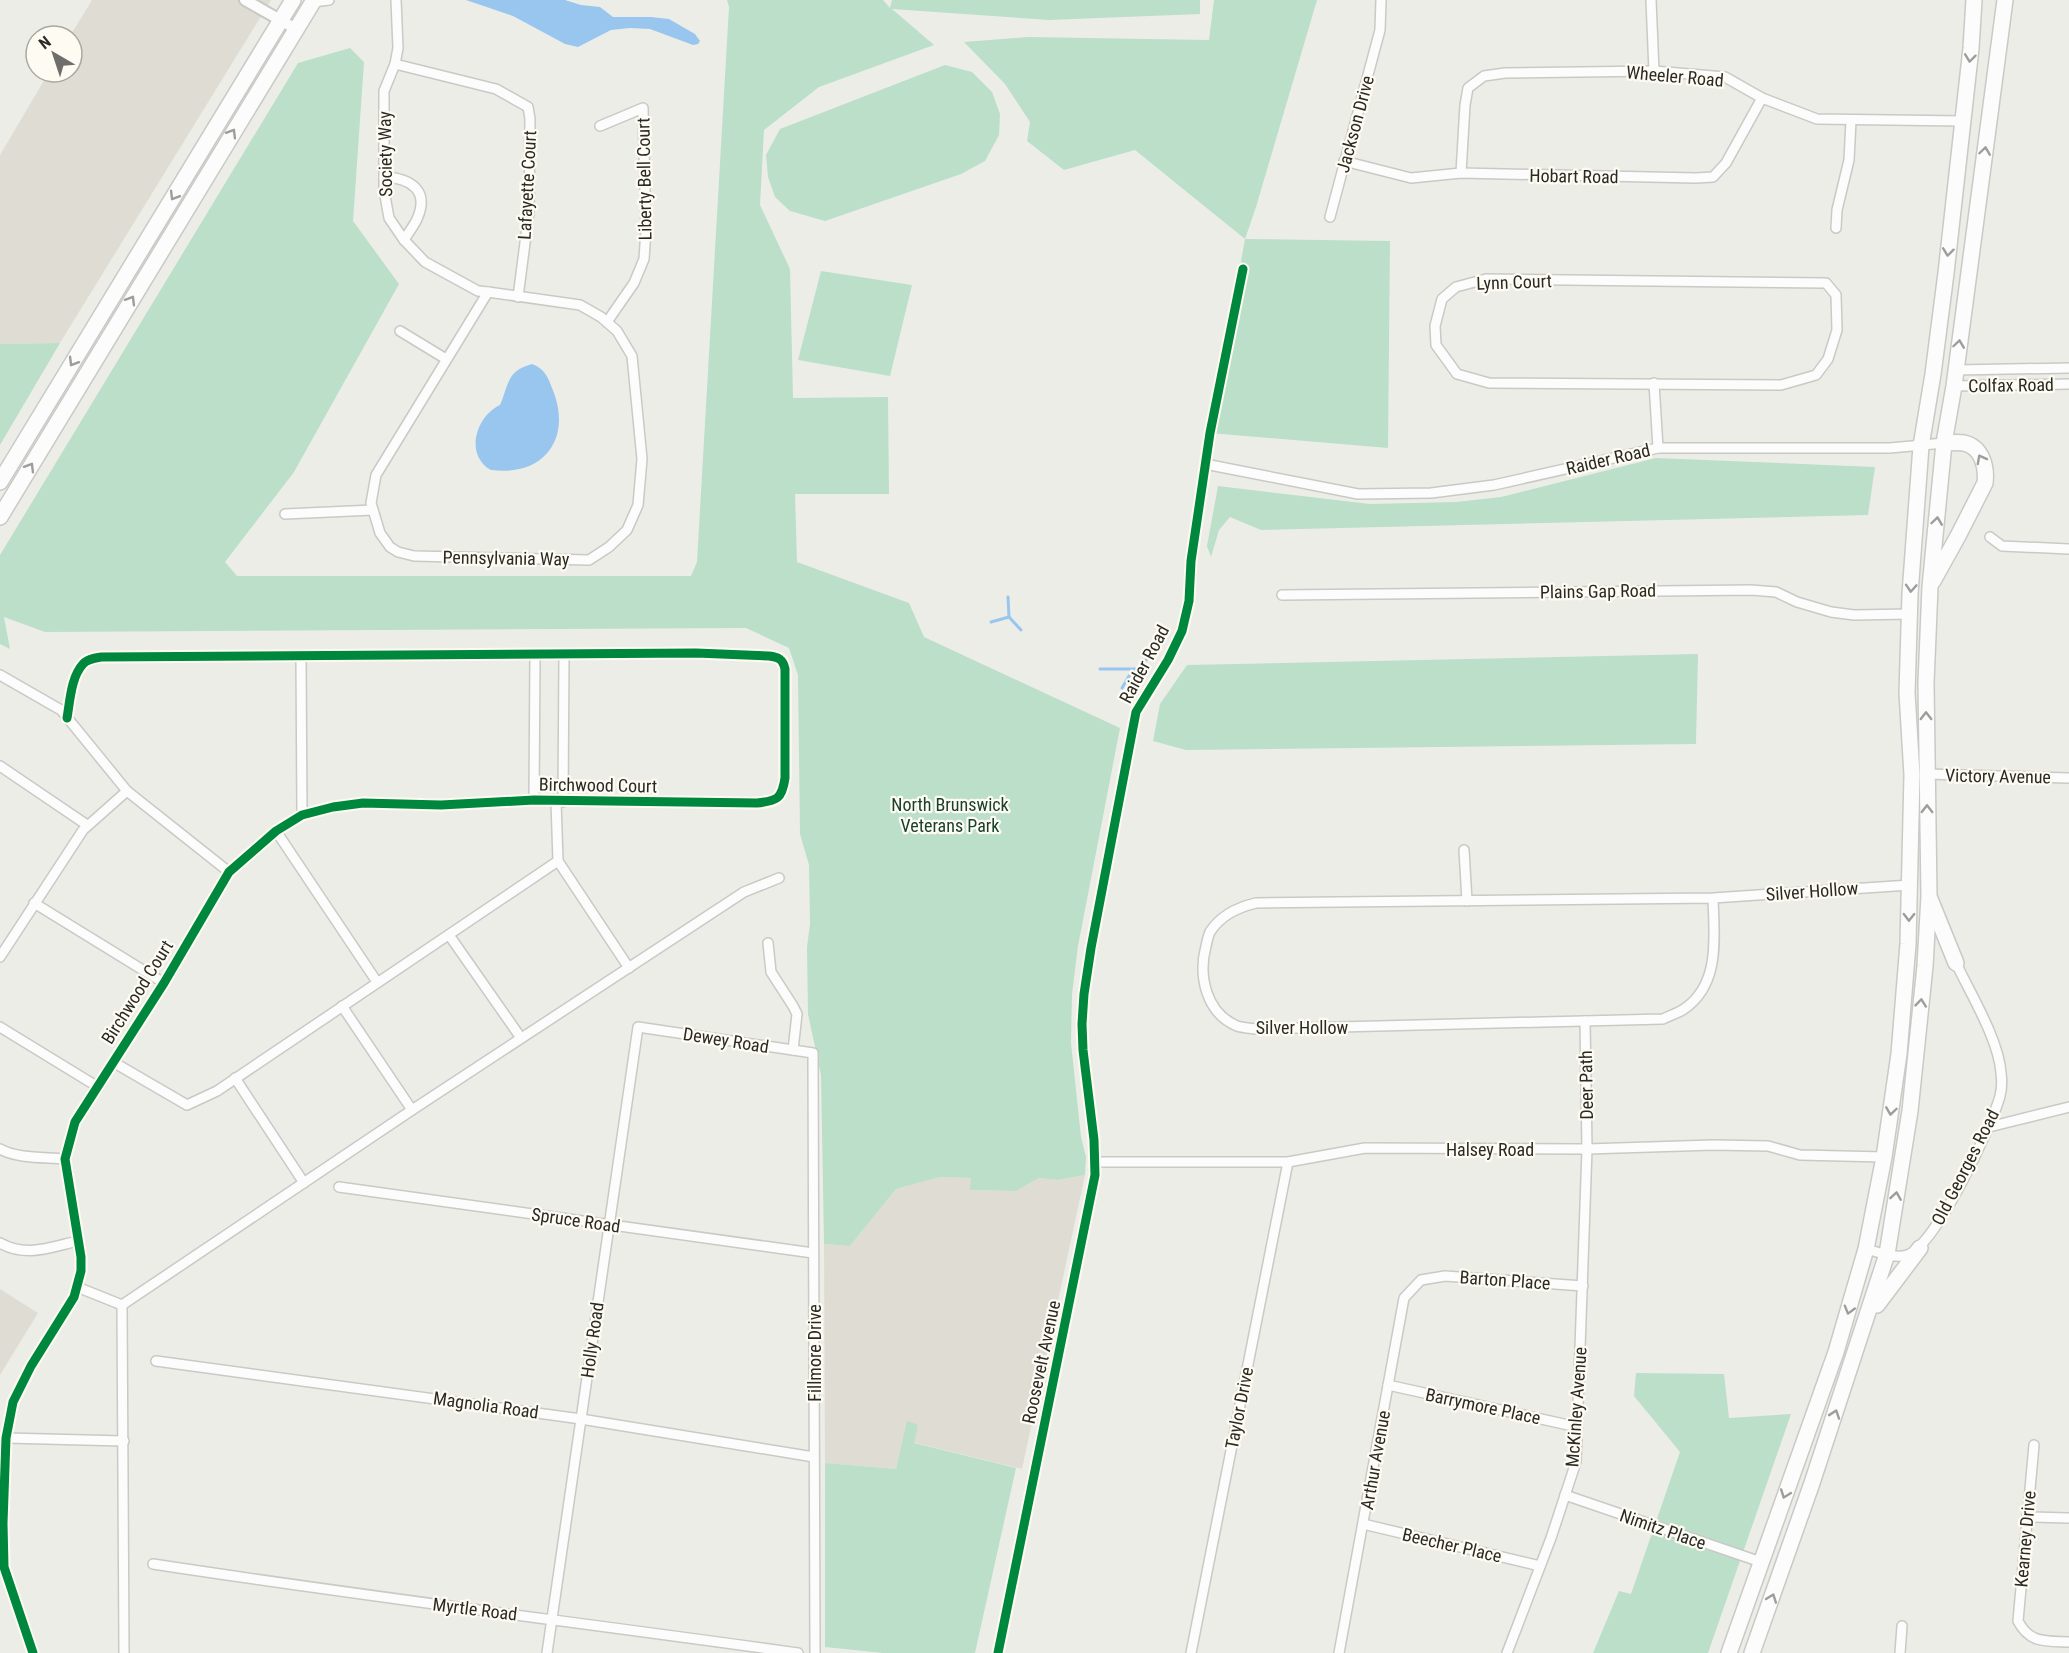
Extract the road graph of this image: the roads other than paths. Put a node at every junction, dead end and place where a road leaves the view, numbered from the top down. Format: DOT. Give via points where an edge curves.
graph roads {
  1 [pos="245,0"];
  2 [pos="293,0"];
  3 [pos="329,0"];
  4 [pos="396,0"];
  5 [pos="1381,0"];
  6 [pos="1651,0"];
  7 [pos="1974,0"];
  8 [pos="2005,0"];
  9 [pos="313,1"];
  10 [pos="281,20"];
  11 [pos="296,29"];
  12 [pos="395,64"];
  13 [pos="1654,71"];
  14 [pos="1762,98"];
  15 [pos="1851,121"];
  16 [pos="1963,121"];
  17 [pos="600,126"];
  18 [pos="1344,161"];
  19 [pos="1461,173"];
  20 [pos="384,177"];
  21 [pos="1330,218"];
  22 [pos="1836,228"];
  23 [pos="404,240"];
  24 [pos="1243,269"];
  25 [pos="488,292"];
  26 [pos="518,297"];
  27 [pos="607,322"];
  28 [pos="400,331"];
  29 [pos="446,359"];
  30 [pos="2069,368"];
  31 [pos="1955,378"];
  32 [pos="1653,383"];
  33 [pos="2069,384"];
  34 [pos="1944,443"];
  35 [pos="1921,446"];
  36 [pos="1658,448"];
  37 [pos="1205,464"];
  38 [pos="0,482"];
  39 [pos="372,510"];
  40 [pos="285,514"];
  41 [pos="0,517"];
  42 [pos="1990,537"];
  43 [pos="2069,549"];
  44 [pos="1930,587"];
  45 [pos="1282,595"];
  46 [pos="1910,614"];
  47 [pos="535,654"];
  48 [pos="564,654"];
  49 [pos="301,655"];
  50 [pos="0,675"];
  51 [pos="67,718"];
  52 [pos="0,766"];
  53 [pos="1919,774"];
  54 [pos="2069,778"];
  55 [pos="127,791"];
  56 [pos="534,800"];
  57 [pos="559,802"];
  58 [pos="302,815"];
  59 [pos="87,825"];
  60 [pos="276,831"];
  61 [pos="1464,849"];
  62 [pos="558,861"];
  63 [pos="229,872"];
  64 [pos="778,878"];
  65 [pos="1910,885"];
  66 [pos="1929,896"];
  67 [pos="1713,898"];
  68 [pos="1467,901"];
  69 [pos="34,903"];
  70 [pos="449,935"];
  71 [pos="768,943"];
  72 [pos="0,957"];
  73 [pos="1956,963"];
  74 [pos="1925,966"];
  75 [pos="629,968"];
  76 [pos="164,982"];
  77 [pos="377,982"];
  78 [pos="342,1006"];
  79 [pos="1585,1021"];
  80 [pos="0,1027"];
  81 [pos="638,1027"];
  82 [pos="521,1038"];
  83 [pos="793,1050"];
  84 [pos="813,1053"];
  85 [pos="113,1062"];
  86 [pos="1086,1075"];
  87 [pos="236,1078"];
  88 [pos="98,1087"];
  89 [pos="2069,1107"];
  90 [pos="412,1110"];
  91 [pos="1989,1127"];
  92 [pos="0,1149"];
  93 [pos="1587,1149"];
  94 [pos="1884,1157"];
  95 [pos="65,1159"];
  96 [pos="1096,1162"];
  97 [pos="1288,1162"];
  98 [pos="304,1183"];
  99 [pos="339,1187"];
  100 [pos="609,1224"];
  101 [pos="78,1241"];
  102 [pos="0,1243"];
  103 [pos="1920,1248"];
  104 [pos="1866,1251"];
  105 [pos="813,1254"];
  106 [pos="1887,1254"];
  107 [pos="1428,1279"];
  108 [pos="1582,1286"];
  109 [pos="77,1287"];
  110 [pos="122,1305"];
  111 [pos="1867,1320"];
  112 [pos="156,1361"];
  113 [pos="1388,1385"];
  114 [pos="580,1419"];
  115 [pos="1577,1427"];
  116 [pos="6,1438"];
  117 [pos="124,1441"];
  118 [pos="2034,1445"];
  119 [pos="814,1457"];
  120 [pos="1565,1495"];
  121 [pos="2027,1516"];
  122 [pos="2069,1518"];
  123 [pos="1363,1524"];
  124 [pos="1761,1562"];
  125 [pos="153,1564"];
  126 [pos="1540,1566"];
  127 [pos="552,1619"];
  128 [pos="1902,1626"];
  129 [pos="2069,1642"];
  130 [pos="33,1653"];
  131 [pos="124,1653"];
  132 [pos="547,1653"];
  133 [pos="798,1653"];
  134 [pos="815,1653"];
  135 [pos="998,1653"];
  136 [pos="1191,1653"];
  137 [pos="1339,1653"];
  138 [pos="1507,1653"];
  139 [pos="1729,1653"];
  140 [pos="1752,1653"];
  141 [pos="1900,1653"];
  1 -- 10 [label="street"];
  2 -- 10 [label="highway"];
  3 -- 9 [label="street"];
  4 -- 12 [label="street, Society Way"];
  5 -- 18 [label="street, Jackson Drive" via="1380,30"];
  6 -- 13 [label="street"];
  7 -- 16 [label="highway, one-way"];
  31 -- 8 [label="highway, one-way"];
  9 -- 11 [label="highway"];
  10 -- 11 [label="street"];
  10 -- 38 [label="highway, one-way"];
  41 -- 11 [label="highway, one-way"];
  12 -- 20 [label="street, Society Way" via="384,91"];
  12 -- 26 [label="street, Lafayette Court" via="496,88 528,107 530,212"];
  13 -- 14 [label="street, Wheeler Road" via="1725,77"];
  13 -- 19 [label="street, Wheeler Road" via="1484,76 1468,88"];
  14 -- 15 [label="street, Wheeler Road" via="1817,119"];
  14 -- 19 [label="street, Hobart Road" via="1726,163 1713,177"];
  15 -- 16 [label="street, Wheeler Road"];
  15 -- 22 [label="street" via="1849,160"];
  16 -- 35 [label="highway, one-way"];
  17 -- 27 [label="street, Liberty Bell Court" via="643,108 644,259 634,284"];
  18 -- 19 [label="street, Hobart Road" via="1411,178"];
  18 -- 21 [label="street, Jackson Drive"];
  20 -- 23 [label="street, Society Way" via="389,218"];
  20 -- 23 [label="street" via="401,178 416,187 421,199 418,218"];
  23 -- 25 [label="street, Society Way" via="425,262 478,291"];
  24 -- 37 [label="street, Raider Road"];
  25 -- 26 [label="street, Pennsylvania Way"];
  25 -- 29 [label="street, Pennsylvania Way"];
  26 -- 27 [label="street, Pennsylvania Way" via="580,305"];
  27 -- 39 [label="street, Pennsylvania Way" via="632,356 642,459 638,505 627,530 609,547 589,560 414,556 398,552 385,541"];
  28 -- 29 [label="street"];
  29 -- 39 [label="street, Pennsylvania Way" via="380,467 371,495"];
  30 -- 31 [label="street, Colfax Road"];
  31 -- 33 [label="street, Colfax Road"];
  31 -- 34 [label="highway"];
  32 -- 32 [label="street, Lynn Court" via="1489,384 1457,374 1436,345 1435,326 1442,299 1456,286 1486,279 1826,283 1836,296 1837,330 1828,359 1816,375 1781,385"];
  32 -- 36 [label="street"];
  34 -- 35 [label="street, Raider Road"];
  44 -- 34 [label="highway, one-way"];
  44 -- 34 [label="highway, one-way" via="1986,476 1983,459 1974,449 1964,443"];
  35 -- 36 [label="street, Raider Road"];
  35 -- 46 [label="highway, one-way"];
  36 -- 37 [label="street, Raider Road" via="1494,485 1431,494 1358,494"];
  37 -- 86 [label="street, Raider Road" via="1182,631 1136,712 1129,741 1084,994"];
  39 -- 40 [label="street"];
  42 -- 43 [label="street" via="2002,546"];
  53 -- 44 [label="highway, one-way"];
  45 -- 46 [label="street, Plains Gap Road" via="1751,590 1776,592 1831,612"];
  46 -- 53 [label="highway" via="1907,693"];
  47 -- 48 [label="street"];
  47 -- 49 [label="street"];
  47 -- 56 [label="street"];
  48 -- 57 [label="street"];
  48 -- 57 [label="street, Birchwood Court" via="778,657 784,662 786,679 785,778 783,791 772,802"];
  49 -- 51 [label="street" via="109,656 89,660 76,676"];
  49 -- 58 [label="street"];
  50 -- 51 [label="street" via="61,710"];
  51 -- 55 [label="street"];
  52 -- 59 [label="street"];
  53 -- 54 [label="street, Victory Avenue"];
  53 -- 65 [label="highway"];
  66 -- 53 [label="highway, one-way"];
  55 -- 59 [label="street"];
  55 -- 63 [label="street"];
  56 -- 57 [label="street, Birchwood Court"];
  56 -- 58 [label="street, Birchwood Court" via="441,805 363,803"];
  57 -- 62 [label="street"];
  58 -- 60 [label="street, Birchwood Court"];
  59 -- 69 [label="street"];
  60 -- 63 [label="street, Birchwood Court"];
  60 -- 77 [label="street"];
  61 -- 68 [label="street"];
  62 -- 70 [label="street"];
  62 -- 75 [label="street"];
  63 -- 76 [label="street, Birchwood Court"];
  64 -- 75 [label="street" via="744,892"];
  65 -- 67 [label="street, Silver Hollow"];
  65 -- 94 [label="highway, one-way" via="1899,1054"];
  66 -- 73 [label="highway"];
  66 -- 74 [label="highway"];
  67 -- 68 [label="street, Silver Hollow"];
  67 -- 79 [label="street, Silver Hollow" via="1714,953 1710,975 1697,997 1684,1009 1663,1019"];
  68 -- 79 [label="street, Silver Hollow" via="1256,903 1239,907 1210,933 1203,957 1204,989 1216,1010 1237,1026 1256,1029"];
  69 -- 72 [label="street"];
  69 -- 76 [label="street"];
  70 -- 77 [label="street"];
  70 -- 82 [label="street"];
  71 -- 83 [label="street" via="771,972 796,1014"];
  73 -- 74 [label="highway" via="1939,956"];
  73 -- 91 [label="street, Old Georges Road" via="1988,1030 2001,1070 2001,1093"];
  106 -- 74 [label="highway, one-way" via="1910,1111"];
  75 -- 82 [label="street"];
  76 -- 85 [label="street, Birchwood Court"];
  77 -- 78 [label="street"];
  78 -- 87 [label="street"];
  78 -- 90 [label="street"];
  79 -- 93 [label="street, Deer Path"];
  80 -- 88 [label="street"];
  81 -- 83 [label="street, Dewey Road"];
  81 -- 100 [label="street, Holly Road"];
  82 -- 90 [label="street"];
  83 -- 84 [label="street, Dewey Road"];
  84 -- 105 [label="street, Fillmore Drive"];
  85 -- 87 [label="street" via="187,1105"];
  85 -- 88 [label="street, Birchwood Court"];
  86 -- 96 [label="street, Roosevelt Avenue"];
  87 -- 98 [label="street"];
  88 -- 95 [label="street, Birchwood Court" via="75,1122"];
  89 -- 91 [label="street"];
  90 -- 98 [label="street"];
  91 -- 103 [label="street, Old Georges Road" via="1942,1218"];
  92 -- 95 [label="street"];
  93 -- 94 [label="street, Halsey Road" via="1768,1146 1800,1155"];
  93 -- 97 [label="street, Halsey Road" via="1365,1148"];
  93 -- 108 [label="street, McKinley Avenue"];
  94 -- 104 [label="highway"];
  95 -- 101 [label="street, Birchwood Court"];
  96 -- 97 [label="street, Halsey Road"];
  96 -- 135 [label="street, Roosevelt Avenue"];
  97 -- 136 [label="street, Taylor Drive"];
  98 -- 110 [label="street"];
  99 -- 100 [label="street, Spruce Road"];
  100 -- 105 [label="street, Spruce Road"];
  100 -- 114 [label="street, Holly Road"];
  101 -- 102 [label="street" via="36,1251 14,1250"];
  101 -- 109 [label="street, Birchwood Court" via="81,1257"];
  103 -- 106 [label="street" via="1905,1256"];
  103 -- 111 [label="highway"];
  104 -- 106 [label="street"];
  104 -- 124 [label="highway, one-way" via="1836,1352"];
  105 -- 119 [label="street, Fillmore Drive"];
  106 -- 111 [label="highway"];
  107 -- 108 [label="street, Barton Place" via="1445,1276"];
  107 -- 113 [label="street, Arthur Avenue" via="1421,1280 1404,1298"];
  108 -- 115 [label="street, McKinley Avenue"];
  109 -- 110 [label="street"];
  109 -- 116 [label="street, Birchwood Court" via="12,1402"];
  110 -- 117 [label="street"];
  140 -- 111 [label="highway, one-way"];
  112 -- 114 [label="street, Magnolia Road"];
  113 -- 115 [label="street, Barrymore Place"];
  113 -- 123 [label="street, Arthur Avenue"];
  114 -- 119 [label="street, Magnolia Road"];
  114 -- 127 [label="street, Holly Road"];
  115 -- 120 [label="street, McKinley Avenue" via="1576,1462"];
  116 -- 117 [label="street"];
  116 -- 130 [label="street, Birchwood Court" via="4,1567"];
  117 -- 131 [label="street"];
  118 -- 121 [label="street, Kearney Drive"];
  119 -- 134 [label="street, Fillmore Drive"];
  120 -- 124 [label="street, Nimitz Place"];
  120 -- 126 [label="street, McKinley Avenue"];
  121 -- 122 [label="street"];
  121 -- 129 [label="street, Kearney Drive" via="2018,1622 2024,1632 2037,1640"];
  123 -- 126 [label="street, Beecher Place"];
  123 -- 137 [label="street, Arthur Avenue"];
  124 -- 139 [label="highway"];
  125 -- 127 [label="street, Myrtle Road"];
  126 -- 138 [label="street, McKinley Avenue"];
  127 -- 132 [label="street, Holly Road"];
  127 -- 133 [label="street, Myrtle Road"];
  128 -- 141 [label="street"];
}
